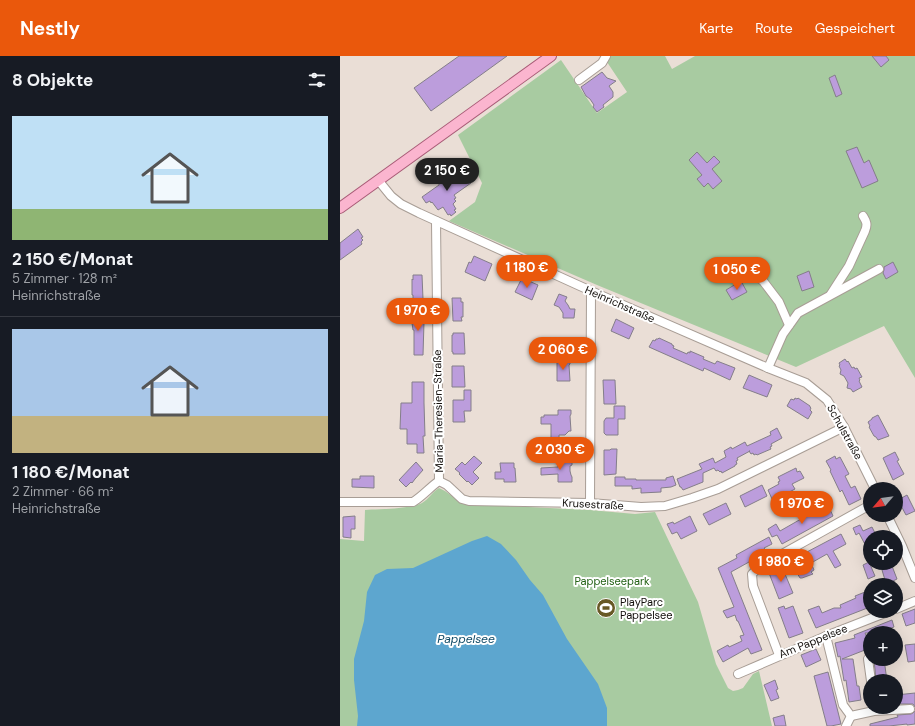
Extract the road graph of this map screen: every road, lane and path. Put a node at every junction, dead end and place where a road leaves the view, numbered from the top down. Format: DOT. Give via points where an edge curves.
graph roads {
  1 [pos="551,56"];
  2 [pos="606,56"];
  3 [pos="579,80"];
  4 [pos="378,180"];
  5 [pos="340,208"];
  6 [pos="863,216"];
  7 [pos="436,221"];
  8 [pos="746,268"];
  9 [pos="879,268"];
  10 [pos="591,291"];
  11 [pos="829,296"];
  12 [pos="789,325"];
  13 [pos="768,368"];
  14 [pos="806,383"];
  15 [pos="844,427"];
  16 [pos="439,481"];
  17 [pos="872,482"];
  18 [pos="340,502"];
  19 [pos="590,503"];
  20 [pos="863,509"];
  21 [pos="891,522"];
  22 [pos="915,578"];
  23 [pos="915,602"];
  24 [pos="903,606"];
  25 [pos="872,618"];
  26 [pos="826,636"];
  27 [pos="779,655"];
  28 [pos="738,674"];
  29 [pos="903,709"];
  30 [pos="910,709"];
  31 [pos="863,712"];
  32 [pos="851,716"];
  33 [pos="846,726"];
  1 -- 4 [label="main road"];
  2 -- 3 [label="street" via="602,63"];
  4 -- 5 [label="main road"];
  4 -- 7 [label="street, Heinrichstraße" via="401,204"];
  6 -- 11 [label="street" via="866,231 849,266"];
  7 -- 10 [label="street, Heinrichstraße"];
  7 -- 16 [label="street, Maria-Theresien-Straße"];
  8 -- 12 [label="street" via="764,281 779,302"];
  9 -- 11 [label="street"];
  10 -- 13 [label="street, Heinrichstraße"];
  10 -- 19 [label="street"];
  11 -- 12 [label="street" via="798,313"];
  12 -- 13 [label="street"];
  13 -- 14 [label="street, Heinrichstraße"];
  14 -- 15 [label="street, Schulstraße" via="827,400"];
  15 -- 17 [label="street, Schulstraße"];
  15 -- 19 [label="street, Krusestraße" via="718,489 692,498 665,506"];
  16 -- 18 [label="street" via="413,502"];
  16 -- 19 [label="street, Krusestraße" via="462,499 469,501"];
  20 -- 27 [label="street" via="759,567 752,574 753,586"];
  21 -- 22 [label="street"];
  23 -- 24 [label="street"];
  25 -- 26 [label="street, Am Pappelsee"];
  26 -- 27 [label="street, Am Pappelsee"];
  26 -- 32 [label="street" via="843,705"];
  27 -- 28 [label="street, Am Pappelsee"];
  29 -- 30 [label="street"];
  31 -- 32 [label="street"];
  32 -- 33 [label="street"];
}
